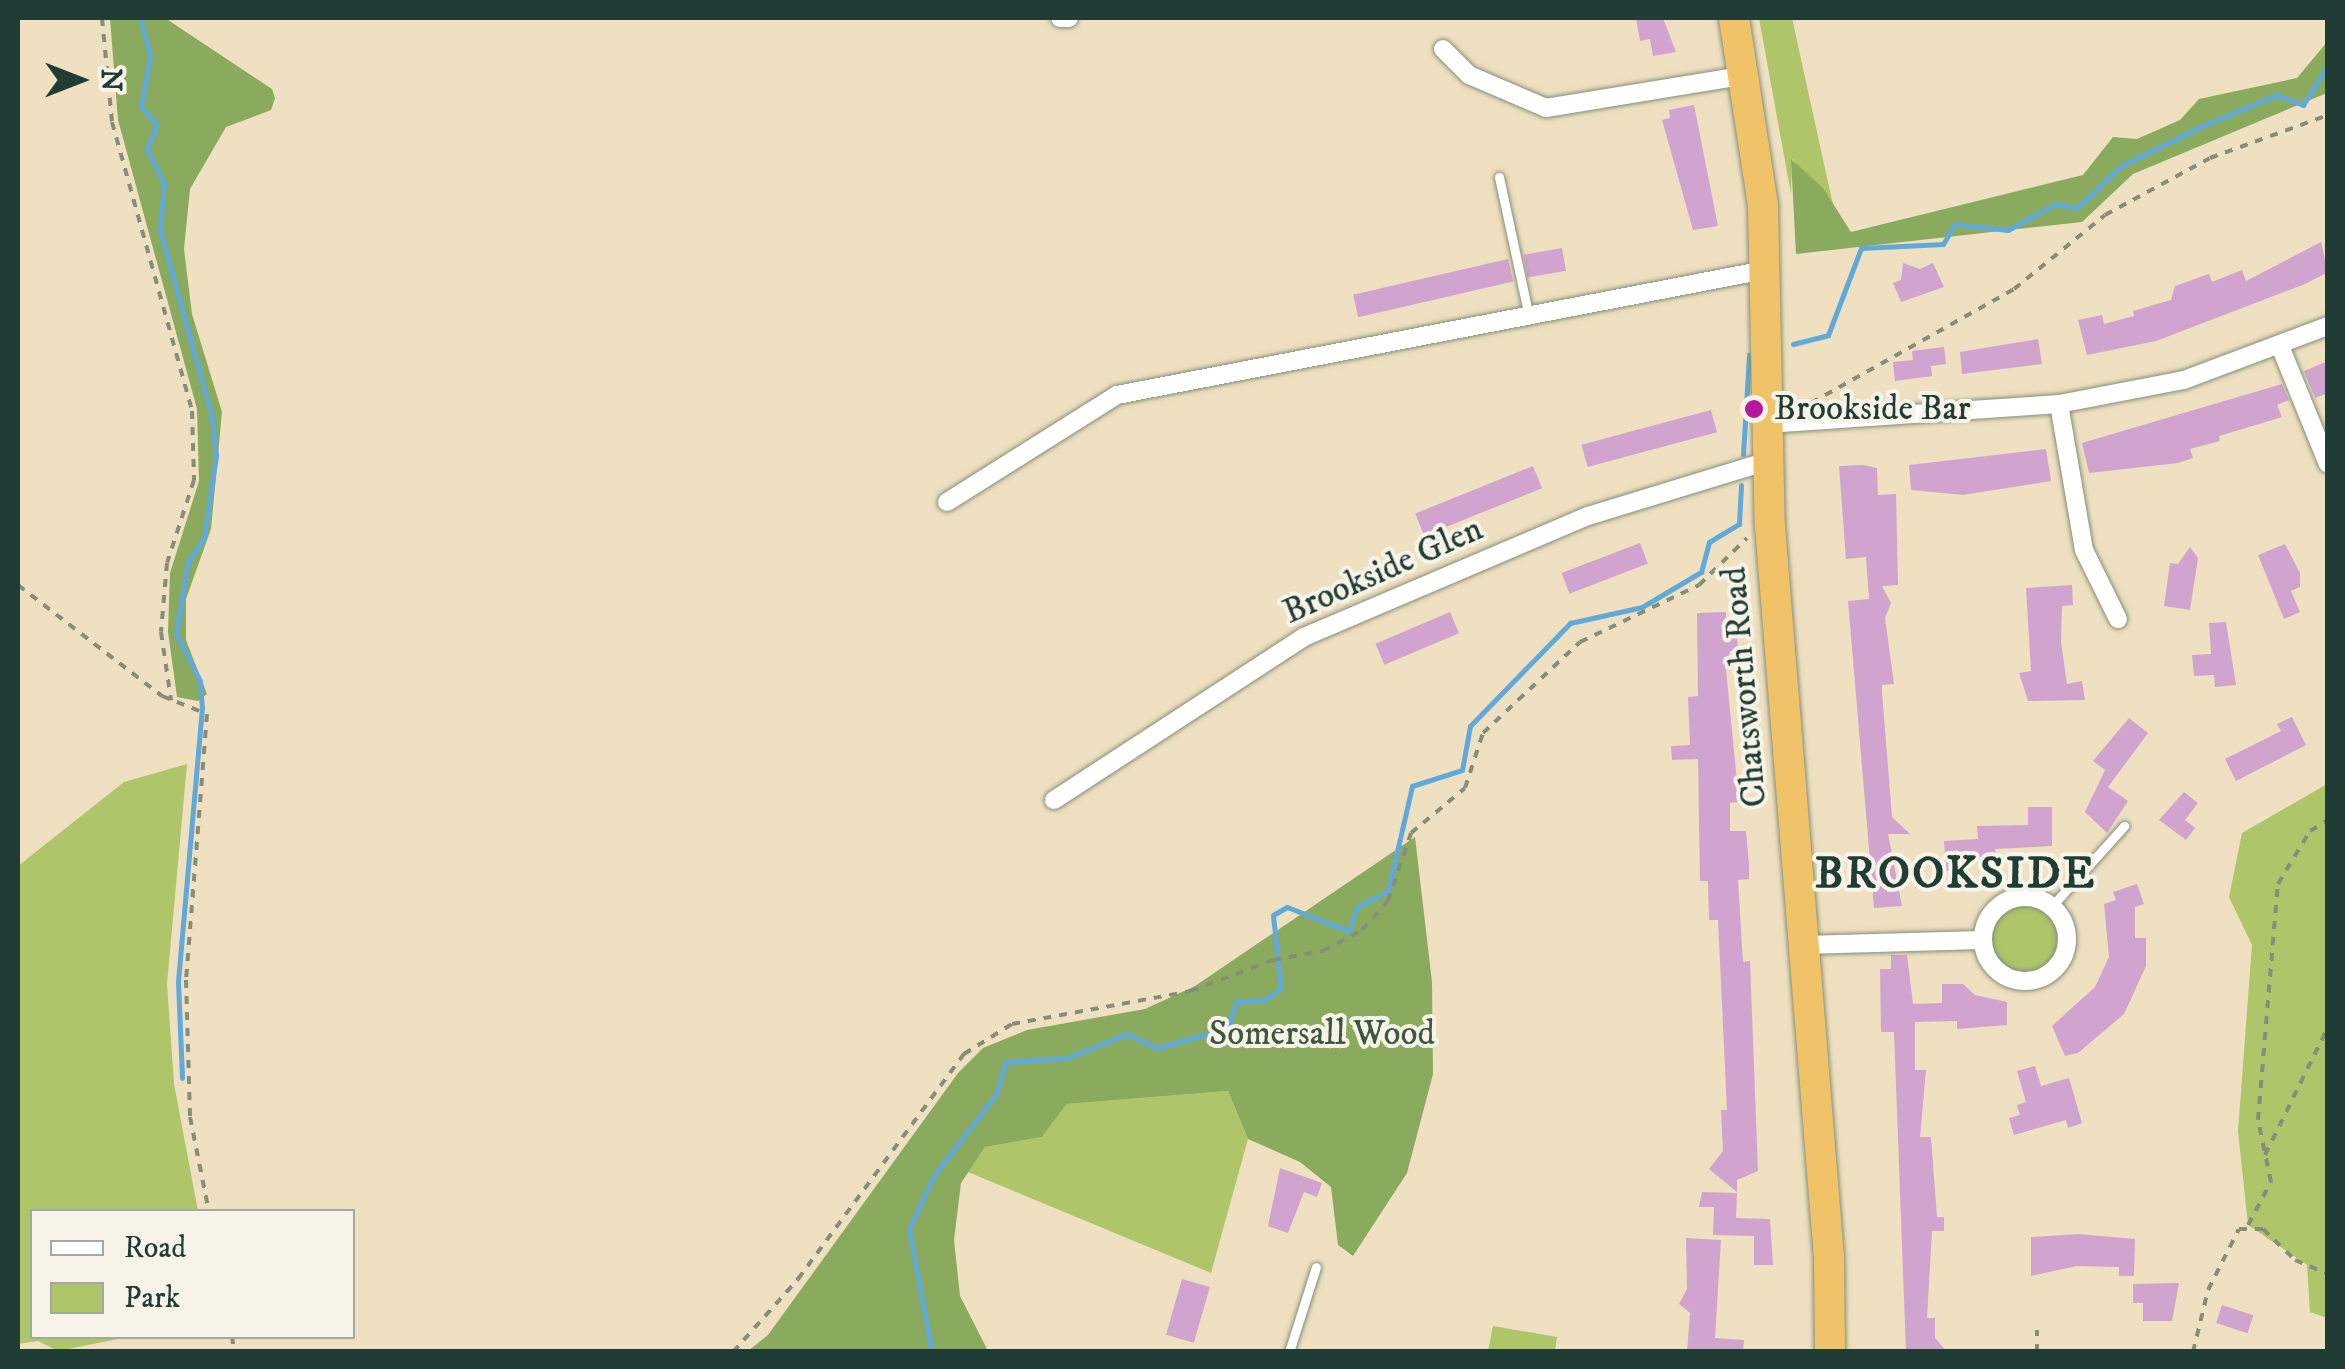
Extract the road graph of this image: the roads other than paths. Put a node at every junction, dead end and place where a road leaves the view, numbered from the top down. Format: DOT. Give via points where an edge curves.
graph roads {
  1 [pos="1060,18"];
  2 [pos="1069,18"];
  3 [pos="1734,18"];
  4 [pos="1443,49"];
  5 [pos="1748,75"];
  6 [pos="1498,178"];
  7 [pos="1765,270"];
  8 [pos="1528,312"];
  9 [pos="2328,326"];
  10 [pos="2280,346"];
  11 [pos="2060,404"];
  12 [pos="1768,424"];
  13 [pos="1768,461"];
  14 [pos="2328,464"];
  15 [pos="947,502"];
  16 [pos="2118,619"];
  17 [pos="1054,800"];
  18 [pos="2124,826"];
  19 [pos="2052,906"];
  20 [pos="1982,940"];
  21 [pos="1804,946"];
  22 [pos="1316,1267"];
  23 [pos="1289,1352"];
  24 [pos="1830,1352"];
  1 -- 2 [label="street"];
  3 -- 5 [label="highway, Chatsworth Road"];
  4 -- 5 [label="street" via="1469,76 1546,108"];
  5 -- 7 [label="highway, Chatsworth Road"];
  6 -- 8 [label="lane"];
  7 -- 8 [label="street"];
  7 -- 12 [label="highway, Chatsworth Road"];
  8 -- 15 [label="street" via="1118,395"];
  9 -- 10 [label="street"];
  10 -- 11 [label="street" via="2184,380"];
  10 -- 14 [label="street"];
  11 -- 12 [label="street"];
  11 -- 16 [label="street" via="2084,550"];
  12 -- 13 [label="highway, Chatsworth Road"];
  13 -- 17 [label="street, Brookside Glen" via="1588,516 1304,637"];
  13 -- 21 [label="highway, Chatsworth Road"];
  18 -- 19 [label="lane"];
  19 -- 20 [label="street" via="2027,896 2001,904"];
  19 -- 20 [label="street" via="2068,942 2045,977 2003,976"];
  20 -- 21 [label="street"];
  21 -- 24 [label="highway, Chatsworth Road" via="1829,1257"];
  22 -- 23 [label="lane"];
}
